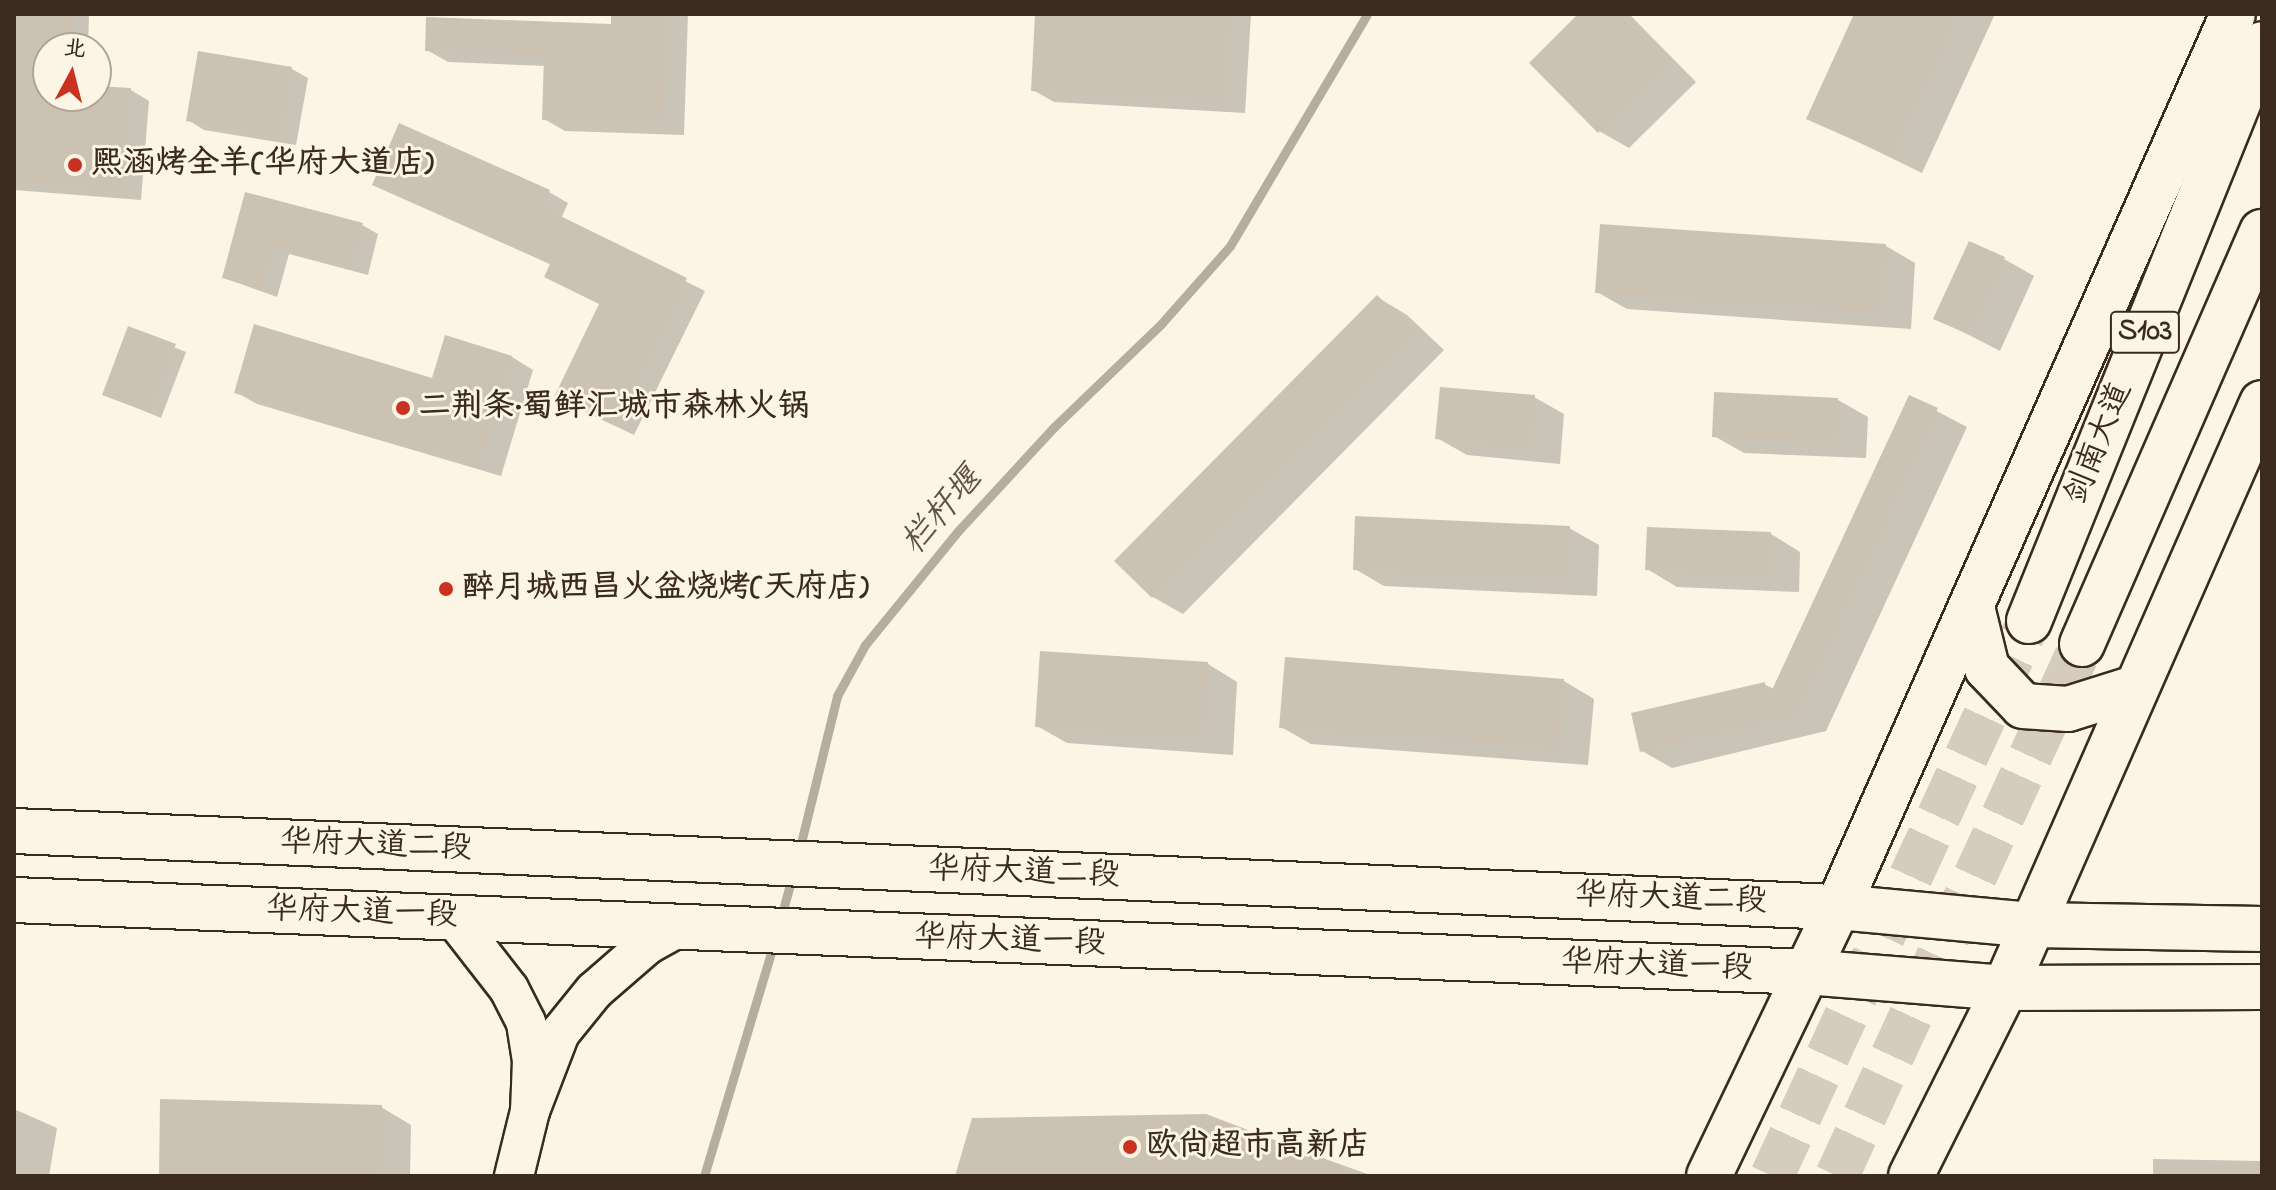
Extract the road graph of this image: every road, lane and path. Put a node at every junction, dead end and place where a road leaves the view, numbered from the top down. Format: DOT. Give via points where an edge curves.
graph roads {
  1 [pos="2233,14"];
  2 [pos="2262,44"];
  3 [pos="2262,232"];
  4 [pos="2262,403"];
  5 [pos="1972,607"];
  6 [pos="2029,621"];
  7 [pos="2082,644"];
  8 [pos="2135,688"];
  9 [pos="14,831"];
  10 [pos="14,900"];
  11 [pos="1838,907"];
  12 [pos="453,917"];
  13 [pos="2033,925"];
  14 [pos="676,929"];
  15 [pos="2262,929"];
  16 [pos="1806,972"];
  17 [pos="2262,987"];
  18 [pos="2005,988"];
  19 [pos="530,1111"];
  20 [pos="514,1176"];
  21 [pos="1709,1176"];
  22 [pos="1911,1176"];
  1 -- 5 [label="main road"];
  2 -- 6 [label="main road, 剑南大道 / S103"];
  3 -- 7 [label="main road, 剑南大道 / S103"];
  4 -- 8 [label="main road"];
  5 -- 8 [label="main road" via="1987,668 2023,706 2068,709"];
  5 -- 11 [label="main road"];
  8 -- 13 [label="main road"];
  9 -- 11 [label="main road, 华府大道二段"];
  10 -- 12 [label="main road, 华府大道一段"];
  11 -- 13 [label="main road, 华府大道二段"];
  11 -- 16 [label="main road"];
  12 -- 14 [label="main road, 华府大道一段"];
  12 -- 19 [label="street" via="509,989 526,1023 532,1060"];
  13 -- 15 [label="main road"];
  13 -- 18 [label="main road"];
  14 -- 16 [label="main road, 华府大道一段"];
  14 -- 19 [label="street" via="647,945 594,991 560,1033"];
  16 -- 18 [label="main road, 华府大道一段"];
  16 -- 21 [label="main road"];
  17 -- 18 [label="main road, 华府大道一段"];
  18 -- 22 [label="main road"];
  19 -- 20 [label="street"];
}
